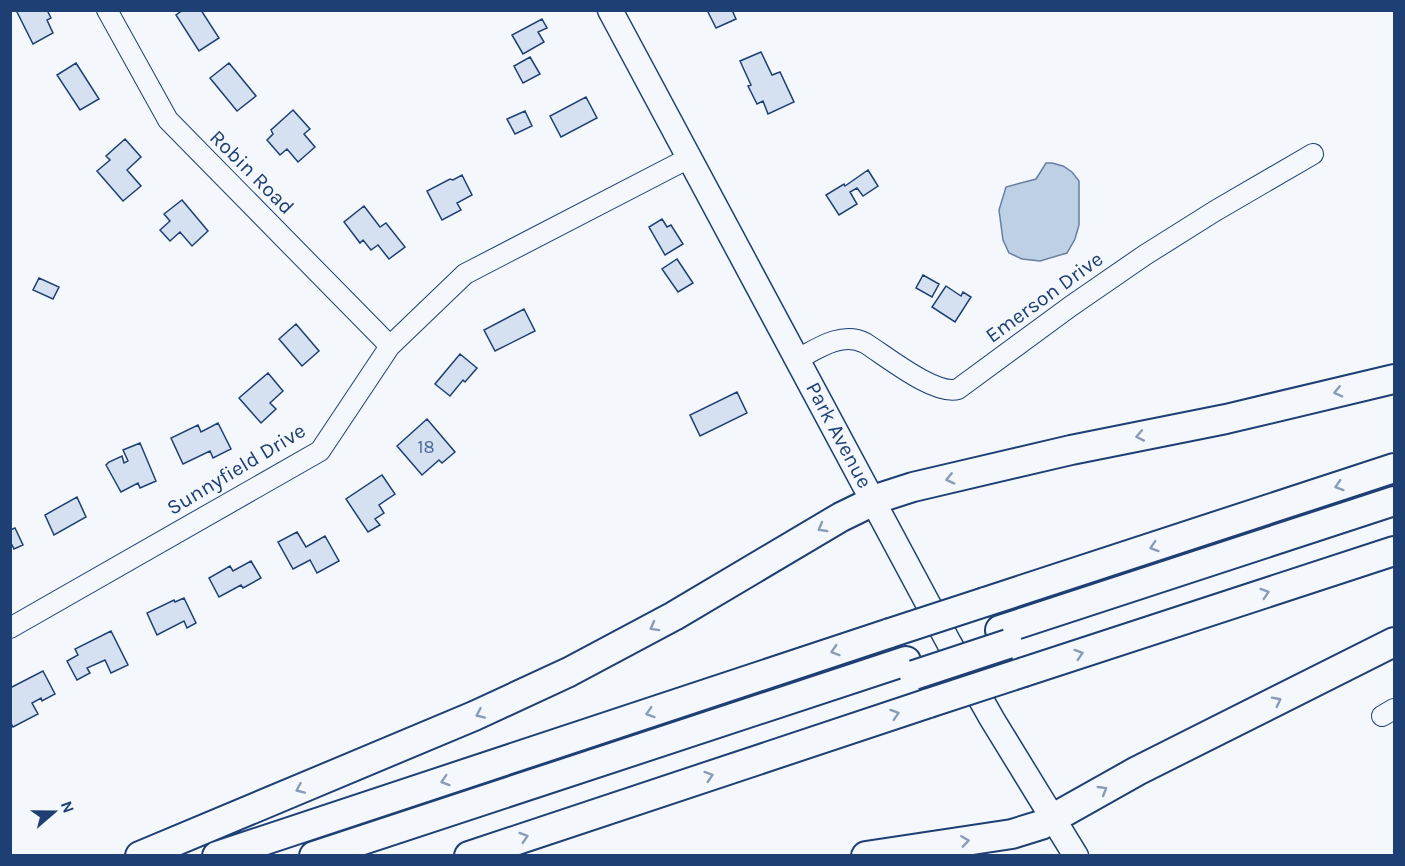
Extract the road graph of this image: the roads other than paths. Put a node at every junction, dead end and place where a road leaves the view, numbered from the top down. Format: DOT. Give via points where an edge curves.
graph roads {
  1 [pos="107,10"];
  2 [pos="610,10"];
  3 [pos="1313,154"];
  4 [pos="689,158"];
  5 [pos="390,346"];
  6 [pos="798,359"];
  7 [pos="1395,379"];
  8 [pos="1395,468"];
  9 [pos="874,501"];
  10 [pos="1395,501"];
  11 [pos="1395,518"];
  12 [pos="1395,551"];
  13 [pos="10,628"];
  14 [pos="1004,637"];
  15 [pos="1395,642"];
  16 [pos="910,668"];
  17 [pos="1053,819"];
  18 [pos="140,855"];
  19 [pos="217,855"];
  20 [pos="314,855"];
  21 [pos="369,855"];
  22 [pos="469,855"];
  23 [pos="866,855"];
  24 [pos="1076,855"];
  1 -- 5 [label="street, Robin Road" via="168,120"];
  2 -- 4 [label="main road, Park Avenue"];
  3 -- 6 [label="street, Emerson Drive" via="1145,255 958,389 934,387 855,338 830,343"];
  4 -- 5 [label="street, Sunnyfield Drive" via="465,274"];
  4 -- 6 [label="main road, Park Avenue"];
  5 -- 13 [label="street, Sunnyfield Drive" via="320,452"];
  6 -- 9 [label="main road, Park Avenue"];
  7 -- 9 [label="highway, one-way" via="1071,450 913,487"];
  8 -- 19 [label="highway, one-way, bridge"];
  9 -- 17 [label="main road, Park Avenue" via="971,681"];
  9 -- 18 [label="highway, one-way" via="559,677"];
  10 -- 14 [label="highway"];
  11 -- 14 [label="highway"];
  22 -- 12 [label="highway, one-way, bridge"];
  14 -- 16 [label="highway, bridge"];
  17 -- 15 [label="highway, one-way" via="1155,762"];
  16 -- 20 [label="highway"];
  16 -- 21 [label="highway"];
  23 -- 17 [label="highway, one-way" via="1012,834"];
  17 -- 24 [label="main road, Park Avenue"];
}
